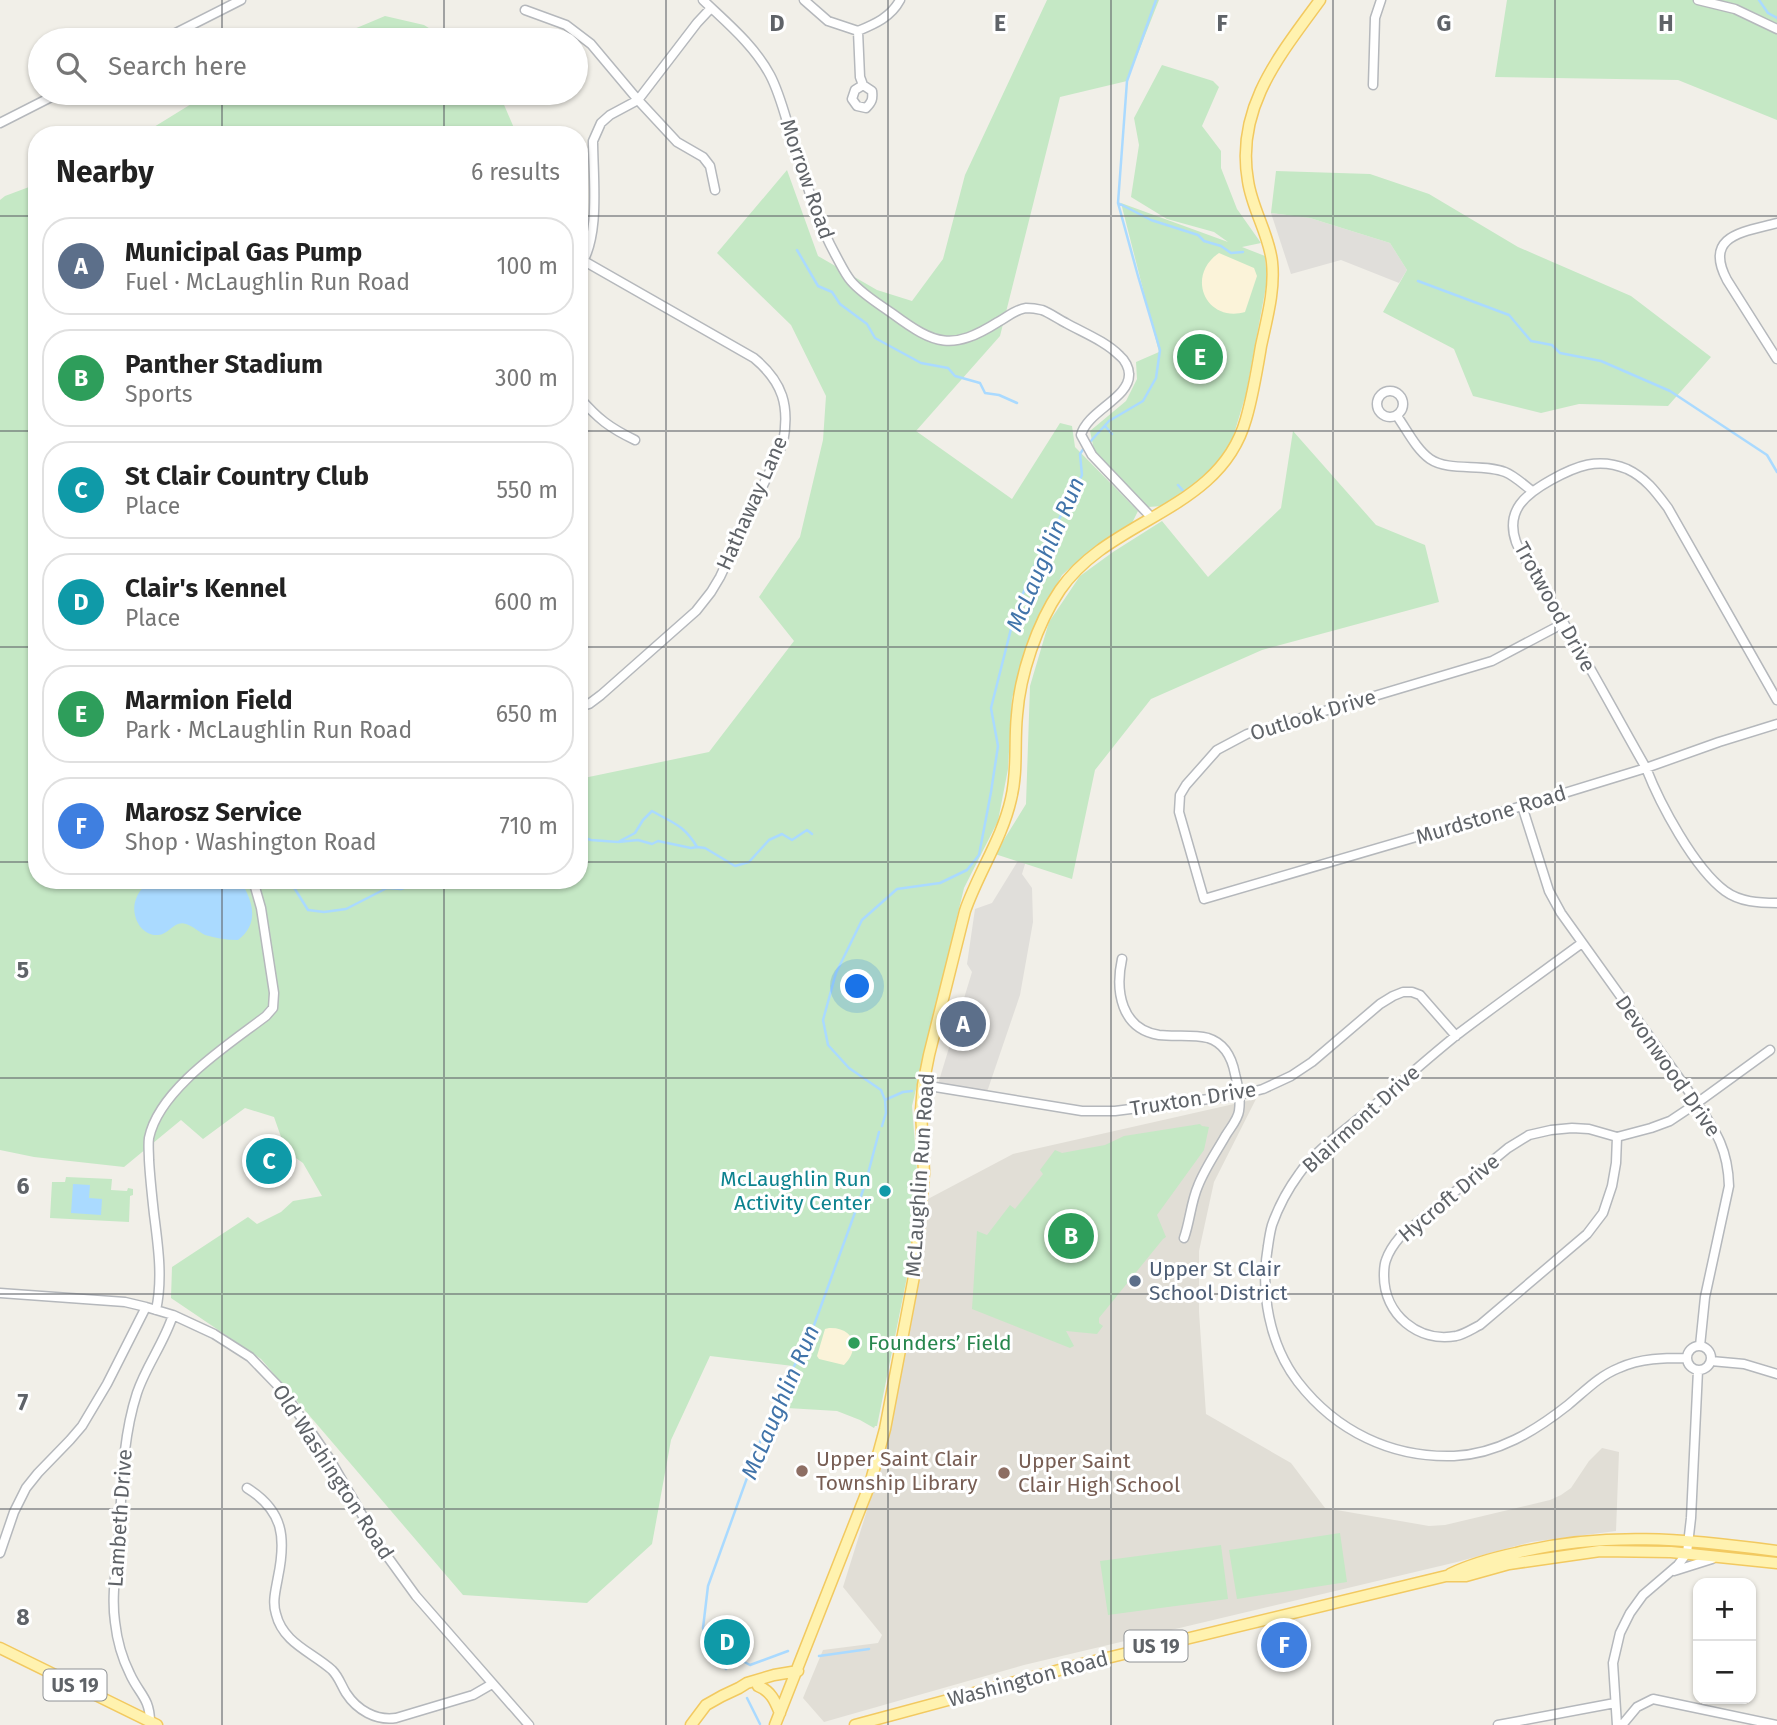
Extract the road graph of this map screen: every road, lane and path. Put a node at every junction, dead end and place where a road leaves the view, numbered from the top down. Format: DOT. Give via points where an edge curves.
graph roads {
  1 [pos="241,0"];
  2 [pos="703,0"];
  3 [pos="804,0"];
  4 [pos="900,0"];
  5 [pos="1320,0"];
  6 [pos="1381,0"];
  7 [pos="1698,0"];
  8 [pos="711,8"];
  9 [pos="525,10"];
  10 [pos="186,28"];
  11 [pos="570,28"];
  12 [pos="1777,29"];
  13 [pos="858,31"];
  14 [pos="588,42"];
  15 [pos="863,85"];
  16 [pos="1373,85"];
  17 [pos="638,100"];
  18 [pos="35,105"];
  19 [pos="0,123"];
  20 [pos="715,190"];
  21 [pos="1777,223"];
  22 [pos="588,247"];
  23 [pos="588,267"];
  24 [pos="1777,359"];
  25 [pos="588,408"];
  26 [pos="1397,416"];
  27 [pos="635,440"];
  28 [pos="1532,491"];
  29 [pos="1152,518"];
  30 [pos="1564,623"];
  31 [pos="1777,700"];
  32 [pos="588,704"];
  33 [pos="1777,724"];
  34 [pos="1646,768"];
  35 [pos="1522,806"];
  36 [pos="256,889"];
  37 [pos="1204,899"];
  38 [pos="1777,903"];
  39 [pos="1582,943"];
  40 [pos="1122,959"];
  41 [pos="1456,1036"];
  42 [pos="1770,1050"];
  43 [pos="923,1085"];
  44 [pos="1240,1095"];
  45 [pos="1698,1103"];
  46 [pos="1617,1137"];
  47 [pos="1184,1238"];
  48 [pos="0,1293"];
  49 [pos="146,1307"];
  50 [pos="156,1310"];
  51 [pos="173,1315"];
  52 [pos="1700,1346"];
  53 [pos="1687,1358"];
  54 [pos="1711,1361"];
  55 [pos="1698,1370"];
  56 [pos="1777,1374"];
  57 [pos="247,1488"];
  58 [pos="1689,1541"];
  59 [pos="1777,1551"];
  60 [pos="0,1553"];
  61 [pos="1687,1553"];
  62 [pos="1721,1557"];
  63 [pos="1777,1563"];
  64 [pos="1665,1575"];
  65 [pos="1446,1576"];
  66 [pos="0,1647"];
  67 [pos="798,1671"];
  68 [pos="492,1684"];
  69 [pos="758,1686"];
  70 [pos="740,1689"];
  71 [pos="1615,1703"];
  72 [pos="780,1713"];
  73 [pos="154,1723"];
  74 [pos="866,1723"];
  75 [pos="691,1724"];
  76 [pos="529,1725"];
  77 [pos="775,1725"];
  78 [pos="856,1725"];
  79 [pos="1498,1725"];
  80 [pos="1617,1725"];
  81 [pos="1622,1725"];
  82 [pos="1777,1725"];
  1 -- 10 [label="street"];
  2 -- 8 [label="street, Morrow Road"];
  3 -- 13 [label="street" via="828,20"];
  4 -- 13 [label="street" via="889,15"];
  5 -- 29 [label="main road, McLaughlin Run Road" via="1264,82 1251,114 1247,180 1267,239 1272,273 1246,419 1232,452 1218,470"];
  6 -- 16 [label="street" via="1375,18"];
  7 -- 12 [label="street" via="1735,9"];
  8 -- 17 [label="street"];
  8 -- 29 [label="street, Morrow Road" via="759,57 771,76 813,206 852,282 931,339 970,337 1026,308 1049,314 1121,356 1129,374 1125,387 1088,421 1081,435 1089,451"];
  9 -- 11 [label="street"];
  13 -- 15 [label="street"];
  14 -- 17 [label="street"];
  17 -- 20 [label="street" via="677,142 704,157"];
  17 -- 22 [label="street" via="601,123 593,141"];
  18 -- 19 [label="street"];
  21 -- 24 [label="street" via="1727,239 1719,259 1721,270"];
  23 -- 32 [label="street, Hathaway Lane" via="754,358 777,382 786,412 783,443 711,592 696,611"];
  25 -- 27 [label="street" via="612,429"];
  26 -- 28 [label="street" via="1431,459 1505,472"];
  28 -- 30 [label="street, Trotwood Drive" via="1514,513 1516,543"];
  28 -- 31 [label="street, Trotwood Drive" via="1574,468 1593,464 1624,468 1650,484"];
  29 -- 43 [label="main road, McLaughlin Run Road" via="1080,566 1055,599 1036,640 1018,702 1011,799 1002,830 969,898"];
  30 -- 34 [label="street, Trotwood Drive"];
  30 -- 37 [label="street, Outlook Drive" via="1492,661 1247,734 1217,750 1180,795 1179,812"];
  33 -- 34 [label="street, Murdstone Road"];
  34 -- 35 [label="street, Murdstone Road"];
  34 -- 38 [label="street, Trotwood Drive" via="1705,873 1727,893 1752,902"];
  35 -- 37 [label="street, Murdstone Road"];
  35 -- 39 [label="street, Devonwood Drive" via="1549,891"];
  36 -- 50 [label="street" via="273,1008 166,1101 148,1140 160,1281"];
  39 -- 41 [label="street, Blairmont Drive"];
  39 -- 45 [label="street, Devonwood Drive"];
  40 -- 44 [label="street" via="1119,994 1128,1014 1148,1033 1210,1038 1224,1048 1233,1063"];
  41 -- 44 [label="street, Truxton Drive" via="1420,995 1402,992 1380,1004 1291,1076"];
  41 -- 53 [label="street, Blairmont Drive" via="1310,1159 1290,1187 1271,1226 1264,1265 1266,1308 1291,1373 1334,1419 1359,1436 1399,1451 1454,1456 1515,1441 1619,1368 1645,1360"];
  42 -- 45 [label="street, Hycroft Drive"];
  43 -- 44 [label="street, Truxton Drive" via="1082,1111"];
  43 -- 67 [label="main road, McLaughlin Run Road" via="920,1231 885,1429 870,1484"];
  44 -- 47 [label="street" via="1239,1114 1197,1187"];
  45 -- 46 [label="street, Hycroft Drive" via="1670,1121"];
  45 -- 52 [label="street, Devonwood Drive" via="1723,1146 1729,1168"];
  46 -- 46 [label="street, Hycroft Drive" via="1612,1186 1603,1213 1587,1234 1480,1325 1465,1334 1442,1337 1411,1328 1397,1316 1385,1294 1384,1262 1390,1249 1508,1148 1551,1129 1589,1129"];
  48 -- 49 [label="street, Old Washington Road"];
  49 -- 50 [label="street, Old Washington Road"];
  49 -- 60 [label="street" via="82,1426 26,1488"];
  50 -- 51 [label="street, Old Washington Road"];
  51 -- 68 [label="street, Old Washington Road" via="250,1357 282,1390 399,1573"];
  51 -- 73 [label="street, Lambeth Drive" via="141,1382 130,1419 114,1601 121,1650"];
  52 -- 53 [label="street" via="1689,1351"];
  52 -- 54 [label="street"];
  53 -- 55 [label="street"];
  54 -- 55 [label="street"];
  54 -- 56 [label="street"];
  55 -- 58 [label="street"];
  57 -- 68 [label="street" via="267,1503 281,1531 274,1606 279,1623 298,1646 332,1670 357,1706 373,1716 396,1718 473,1695"];
  58 -- 59 [label="main road, Washington Road / US 19"];
  58 -- 61 [label="street"];
  58 -- 65 [label="main road, Washington Road / US 19" via="1577,1541 1505,1555"];
  61 -- 62 [label="main road, Washington Road / US 19"];
  61 -- 64 [label="street"];
  61 -- 65 [label="main road, Washington Road / US 19" via="1590,1552"];
  62 -- 63 [label="main road, Washington Road / US 19"];
  62 -- 64 [label="street"];
  64 -- 71 [label="street" via="1636,1604 1620,1633 1613,1663"];
  65 -- 74 [label="main road, Washington Road / US 19" via="1078,1665"];
  66 -- 73 [label="main road, US 19"];
  67 -- 69 [label="main road"];
  67 -- 70 [label="main road" via="747,1683"];
  67 -- 72 [label="main road, McLaughlin Run Road"];
  68 -- 76 [label="street, Old Washington Road"];
  69 -- 70 [label="main road"];
  69 -- 72 [label="main road" via="771,1694"];
  70 -- 75 [label="main road" via="706,1705"];
  71 -- 79 [label="street"];
  71 -- 80 [label="street"];
  72 -- 77 [label="main road, McLaughlin Run Road"];
  74 -- 78 [label="main road, Washington Road / US 19"];
  81 -- 82 [label="street" via="1637,1707 1653,1699"];
}
